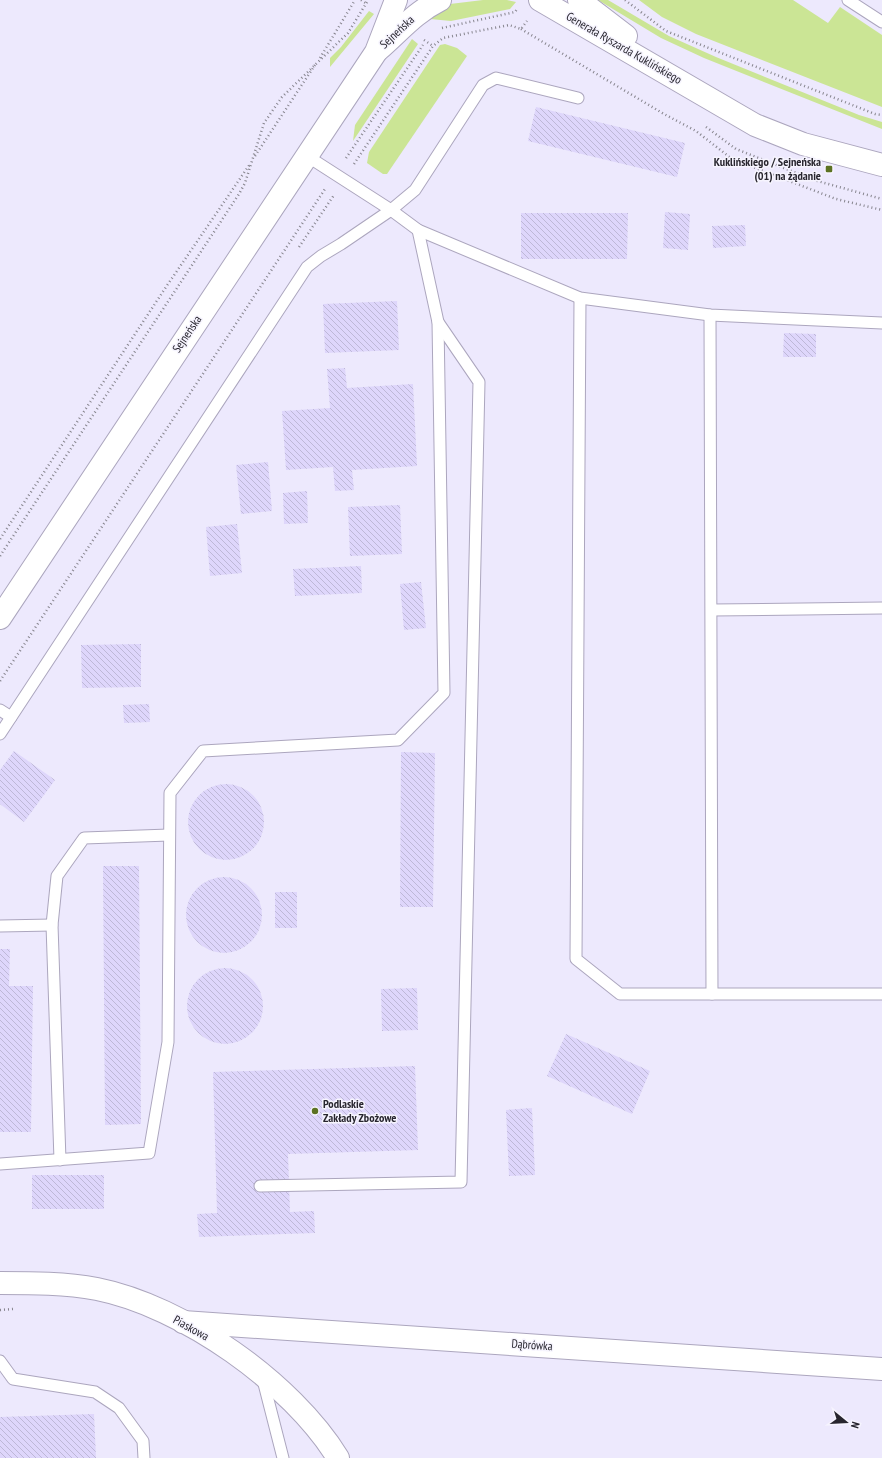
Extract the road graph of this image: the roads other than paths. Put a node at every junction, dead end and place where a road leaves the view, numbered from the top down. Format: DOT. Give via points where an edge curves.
graph roads {
  1 [pos="396,0"];
  2 [pos="440,0"];
  3 [pos="580,0"];
  4 [pos="848,0"];
  5 [pos="530,3"];
  6 [pos="882,22"];
  7 [pos="376,52"];
  8 [pos="686,84"];
  9 [pos="578,98"];
  10 [pos="307,156"];
  11 [pos="882,165"];
  12 [pos="391,210"];
  13 [pos="418,230"];
  14 [pos="580,298"];
  15 [pos="710,315"];
  16 [pos="438,322"];
  17 [pos="882,322"];
  18 [pos="882,608"];
  19 [pos="712,610"];
  20 [pos="0,618"];
  21 [pos="0,710"];
  22 [pos="11,717"];
  23 [pos="0,734"];
  24 [pos="169,835"];
  25 [pos="52,925"];
  26 [pos="0,926"];
  27 [pos="712,994"];
  28 [pos="882,994"];
  29 [pos="60,1160"];
  30 [pos="0,1164"];
  31 [pos="260,1186"];
  32 [pos="0,1283"];
  33 [pos="183,1322"];
  34 [pos="0,1362"];
  35 [pos="882,1369"];
  36 [pos="262,1374"];
  37 [pos="144,1458"];
  38 [pos="283,1458"];
  39 [pos="338,1458"];
  1 -- 7 [label="main road, Sejneńska"];
  2 -- 7 [label="main road, Sejneńska" via="412,17 404,28"];
  3 -- 8 [label="main road, Generała Ryszarda Kuklińskiego"];
  4 -- 6 [label="lane"];
  5 -- 8 [label="main road, Generała Ryszarda Kuklińskiego"];
  7 -- 10 [label="main road, Sejneńska"];
  8 -- 11 [label="main road, Generała Ryszarda Kuklińskiego" via="756,125 802,144"];
  9 -- 12 [label="lane" via="496,78 483,85 415,190"];
  10 -- 12 [label="lane"];
  10 -- 20 [label="main road, Sejneńska"];
  12 -- 13 [label="lane"];
  12 -- 22 [label="lane" via="307,267"];
  13 -- 14 [label="lane"];
  13 -- 16 [label="lane"];
  14 -- 15 [label="lane"];
  14 -- 27 [label="lane" via="576,959 620,994"];
  15 -- 17 [label="lane"];
  15 -- 19 [label="lane"];
  16 -- 24 [label="lane" via="444,693 398,740 203,750 170,793"];
  16 -- 31 [label="lane" via="479,382 461,1182"];
  18 -- 19 [label="lane"];
  19 -- 27 [label="lane"];
  21 -- 22 [label="lane"];
  22 -- 23 [label="lane"];
  24 -- 25 [label="lane" via="84,838 57,876"];
  24 -- 29 [label="lane" via="168,1042 149,1153"];
  25 -- 26 [label="lane"];
  25 -- 29 [label="lane"];
  27 -- 28 [label="lane"];
  29 -- 30 [label="lane"];
  32 -- 33 [label="main road, Piaskowa" via="67,1284 98,1289 140,1302"];
  33 -- 35 [label="main road, Dąbrówka"];
  33 -- 36 [label="main road, Piaskowa"];
  34 -- 37 [label="lane" via="13,1379 95,1392 119,1408 143,1441"];
  36 -- 38 [label="lane"];
  36 -- 39 [label="main road, Piaskowa" via="304,1412"];
}
